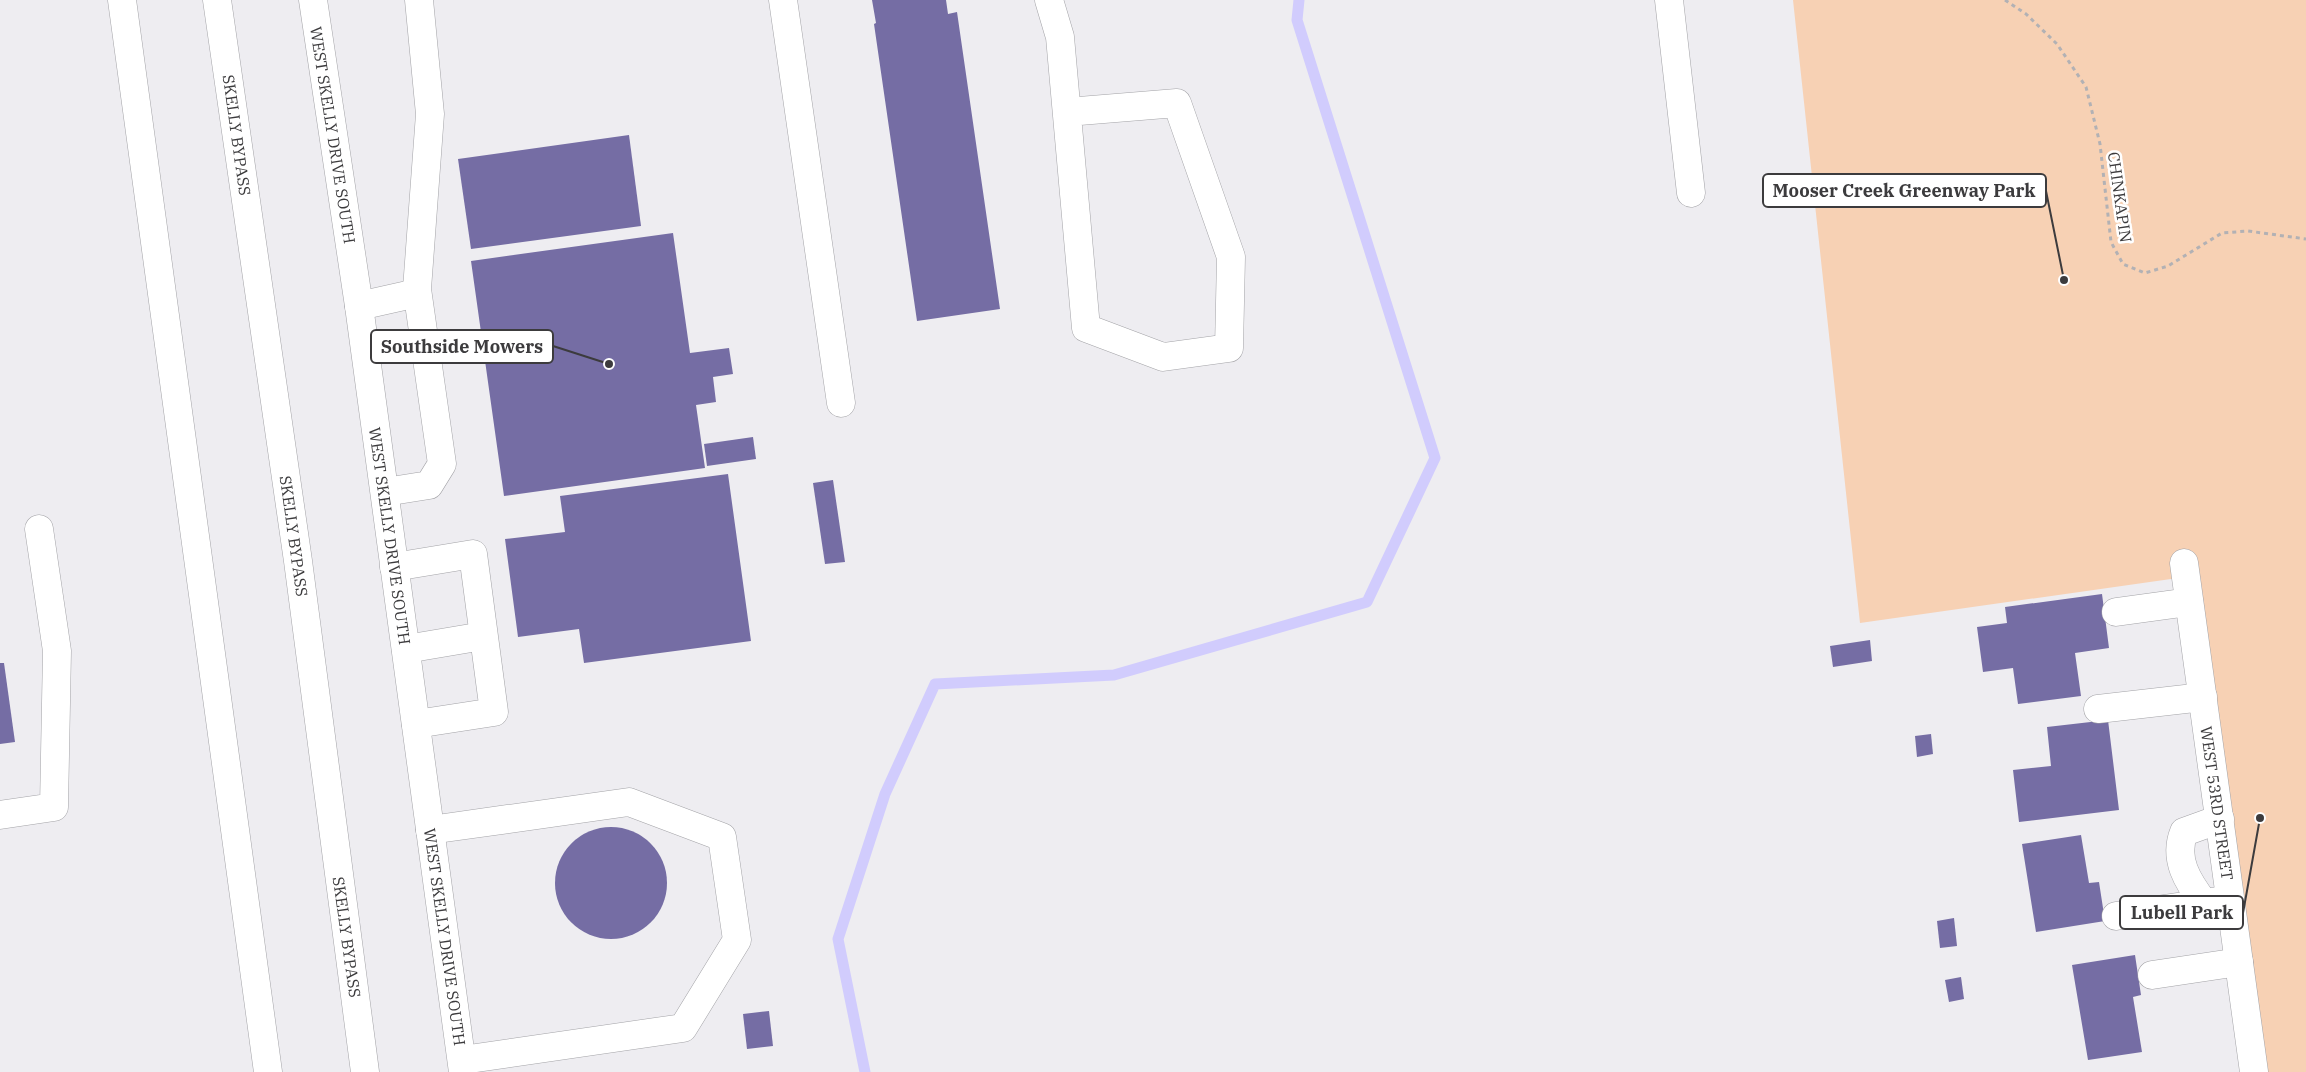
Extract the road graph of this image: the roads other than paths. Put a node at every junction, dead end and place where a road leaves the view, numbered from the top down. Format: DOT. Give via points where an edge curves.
graph roads {
  1 [pos="122,0"];
  2 [pos="217,0"];
  3 [pos="313,0"];
  4 [pos="419,0"];
  5 [pos="783,0"];
  6 [pos="1049,0"];
  7 [pos="1669,0"];
  8 [pos="1067,112"];
  9 [pos="1691,194"];
  10 [pos="418,294"];
  11 [pos="359,306"];
  12 [pos="841,403"];
  13 [pos="384,492"];
  14 [pos="39,529"];
  15 [pos="2184,563"];
  16 [pos="394,566"];
  17 [pos="2189,602"];
  18 [pos="2116,612"];
  19 [pos="484,636"];
  20 [pos="406,649"];
  21 [pos="2203,698"];
  22 [pos="2098,709"];
  23 [pos="416,724"];
  24 [pos="0,815"];
  25 [pos="2220,818"];
  26 [pos="430,830"];
  27 [pos="2230,900"];
  28 [pos="2204,903"];
  29 [pos="2116,916"];
  30 [pos="2239,962"];
  31 [pos="2152,976"];
  32 [pos="463,1066"];
  33 [pos="268,1072"];
  34 [pos="365,1072"];
  35 [pos="2254,1072"];
  1 -- 33 [label="main road"];
  2 -- 34 [label="main road, SKELLY BYPASS" via="299,571"];
  3 -- 11 [label="main road, WEST SKELLY DRIVE SOUTH"];
  4 -- 10 [label="main road" via="430,114"];
  5 -- 12 [label="main road"];
  6 -- 8 [label="main road" via="1060,37"];
  7 -- 9 [label="main road"];
  8 -- 8 [label="main road" via="1086,328 1162,357 1229,348 1231,257 1177,103"];
  10 -- 11 [label="main road"];
  10 -- 13 [label="main road" via="442,464 429,485"];
  11 -- 13 [label="main road, WEST SKELLY DRIVE SOUTH"];
  13 -- 16 [label="main road, WEST SKELLY DRIVE SOUTH"];
  14 -- 24 [label="main road" via="57,651 54,807"];
  15 -- 17 [label="main road, WEST 53RD STREET"];
  16 -- 19 [label="main road" via="472,554"];
  16 -- 20 [label="main road, WEST SKELLY DRIVE SOUTH"];
  17 -- 18 [label="main road"];
  17 -- 21 [label="main road, WEST 53RD STREET"];
  19 -- 20 [label="main road"];
  19 -- 23 [label="main road" via="494,712"];
  20 -- 23 [label="main road, WEST SKELLY DRIVE SOUTH"];
  21 -- 22 [label="main road"];
  21 -- 25 [label="main road, WEST 53RD STREET"];
  23 -- 26 [label="main road, WEST SKELLY DRIVE SOUTH"];
  25 -- 27 [label="main road, WEST 53RD STREET"];
  25 -- 28 [label="main road" via="2184,832 2180,842 2186,879"];
  26 -- 32 [label="main road, WEST SKELLY DRIVE SOUTH"];
  26 -- 32 [label="main road" via="629,802 722,837 737,940 683,1028"];
  27 -- 28 [label="main road"];
  27 -- 30 [label="main road, WEST 53RD STREET"];
  28 -- 29 [label="main road"];
  30 -- 31 [label="main road"];
  30 -- 35 [label="main road, WEST 53RD STREET"];
}
